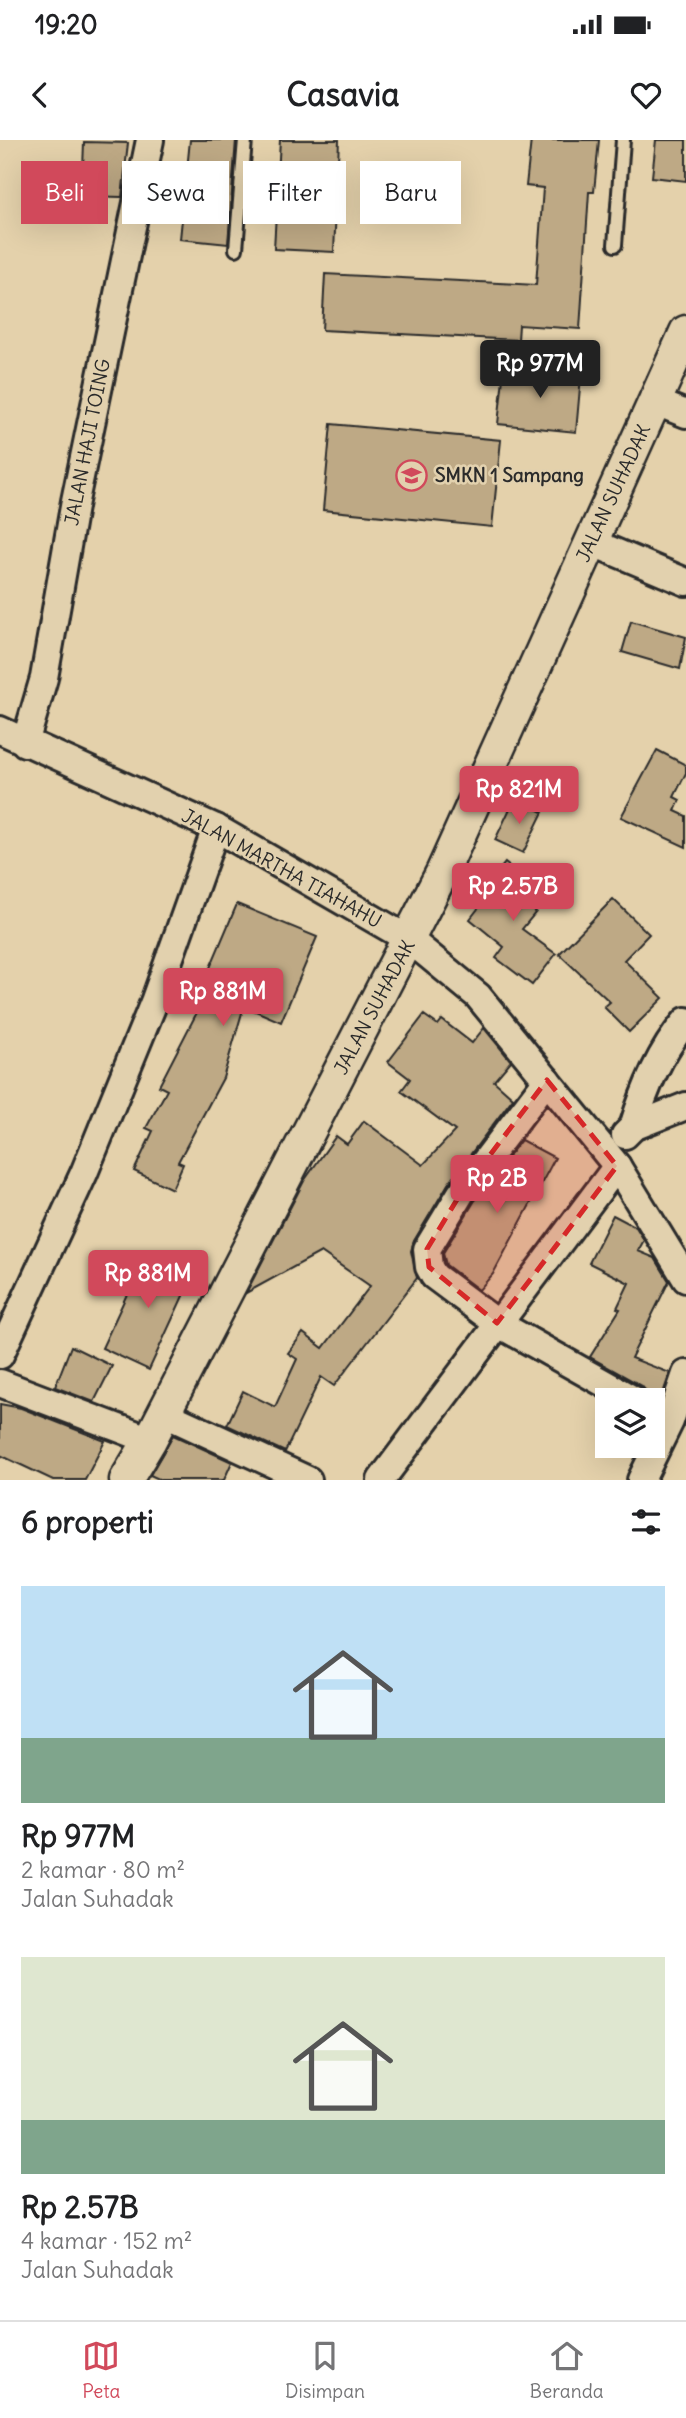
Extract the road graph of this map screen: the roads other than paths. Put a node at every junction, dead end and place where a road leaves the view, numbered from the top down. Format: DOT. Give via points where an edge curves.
graph roads {
  1 [pos="150,140"];
  2 [pos="246,140"];
  3 [pos="623,140"];
  4 [pos="615,245"];
  5 [pos="236,249"];
  6 [pos="686,332"];
  7 [pos="656,402"];
  8 [pos="686,414"];
  9 [pos="591,542"];
  10 [pos="686,582"];
  11 [pos="0,730"];
  12 [pos="25,743"];
  13 [pos="216,828"];
  14 [pos="410,940"];
  15 [pos="686,1021"];
  16 [pos="547,1080"];
  17 [pos="686,1106"];
  18 [pos="634,1127"];
  19 [pos="611,1159"];
  20 [pos="686,1279"];
  21 [pos="497,1323"];
  22 [pos="0,1355"];
  23 [pos="686,1374"];
  24 [pos="0,1383"];
  25 [pos="613,1388"];
  26 [pos="665,1409"];
  27 [pos="156,1427"];
  28 [pos="648,1458"];
  29 [pos="126,1480"];
  30 [pos="308,1480"];
  31 [pos="381,1480"];
  32 [pos="641,1480"];
  1 -- 12 [label="street, JALAN HAJI TOING" via="85,448 44,678"];
  2 -- 5 [label="lane"];
  3 -- 4 [label="lane"];
  6 -- 7 [label="street, JALAN SUHADAK"];
  7 -- 8 [label="street"];
  7 -- 9 [label="street, JALAN SUHADAK"];
  9 -- 10 [label="street"];
  9 -- 14 [label="street, JALAN SUHADAK"];
  11 -- 12 [label="street, JALAN MARTHA TIAHAHU"];
  12 -- 13 [label="street, JALAN MARTHA TIAHAHU"];
  13 -- 14 [label="street, JALAN MARTHA TIAHAHU"];
  13 -- 22 [label="street" via="154,1002 84,1173"];
  14 -- 16 [label="street, JALAN MARTHA TIAHAHU" via="478,996"];
  14 -- 27 [label="street, JALAN SUHADAK"];
  15 -- 18 [label="street" via="671,1038 645,1090"];
  16 -- 19 [label="street, JALAN MARTHA TIAHAHU"];
  16 -- 21 [label="street" via="461,1193 428,1249 429,1267 435,1276"];
  17 -- 18 [label="street"];
  18 -- 19 [label="street"];
  19 -- 20 [label="street, JALAN MARTHA TIAHAHU"];
  19 -- 21 [label="street"];
  21 -- 25 [label="street"];
  21 -- 31 [label="street"];
  23 -- 26 [label="street"];
  24 -- 27 [label="street"];
  27 -- 29 [label="street, JALAN SUHADAK"];
  27 -- 30 [label="street"];
  28 -- 32 [label="street"];
}
